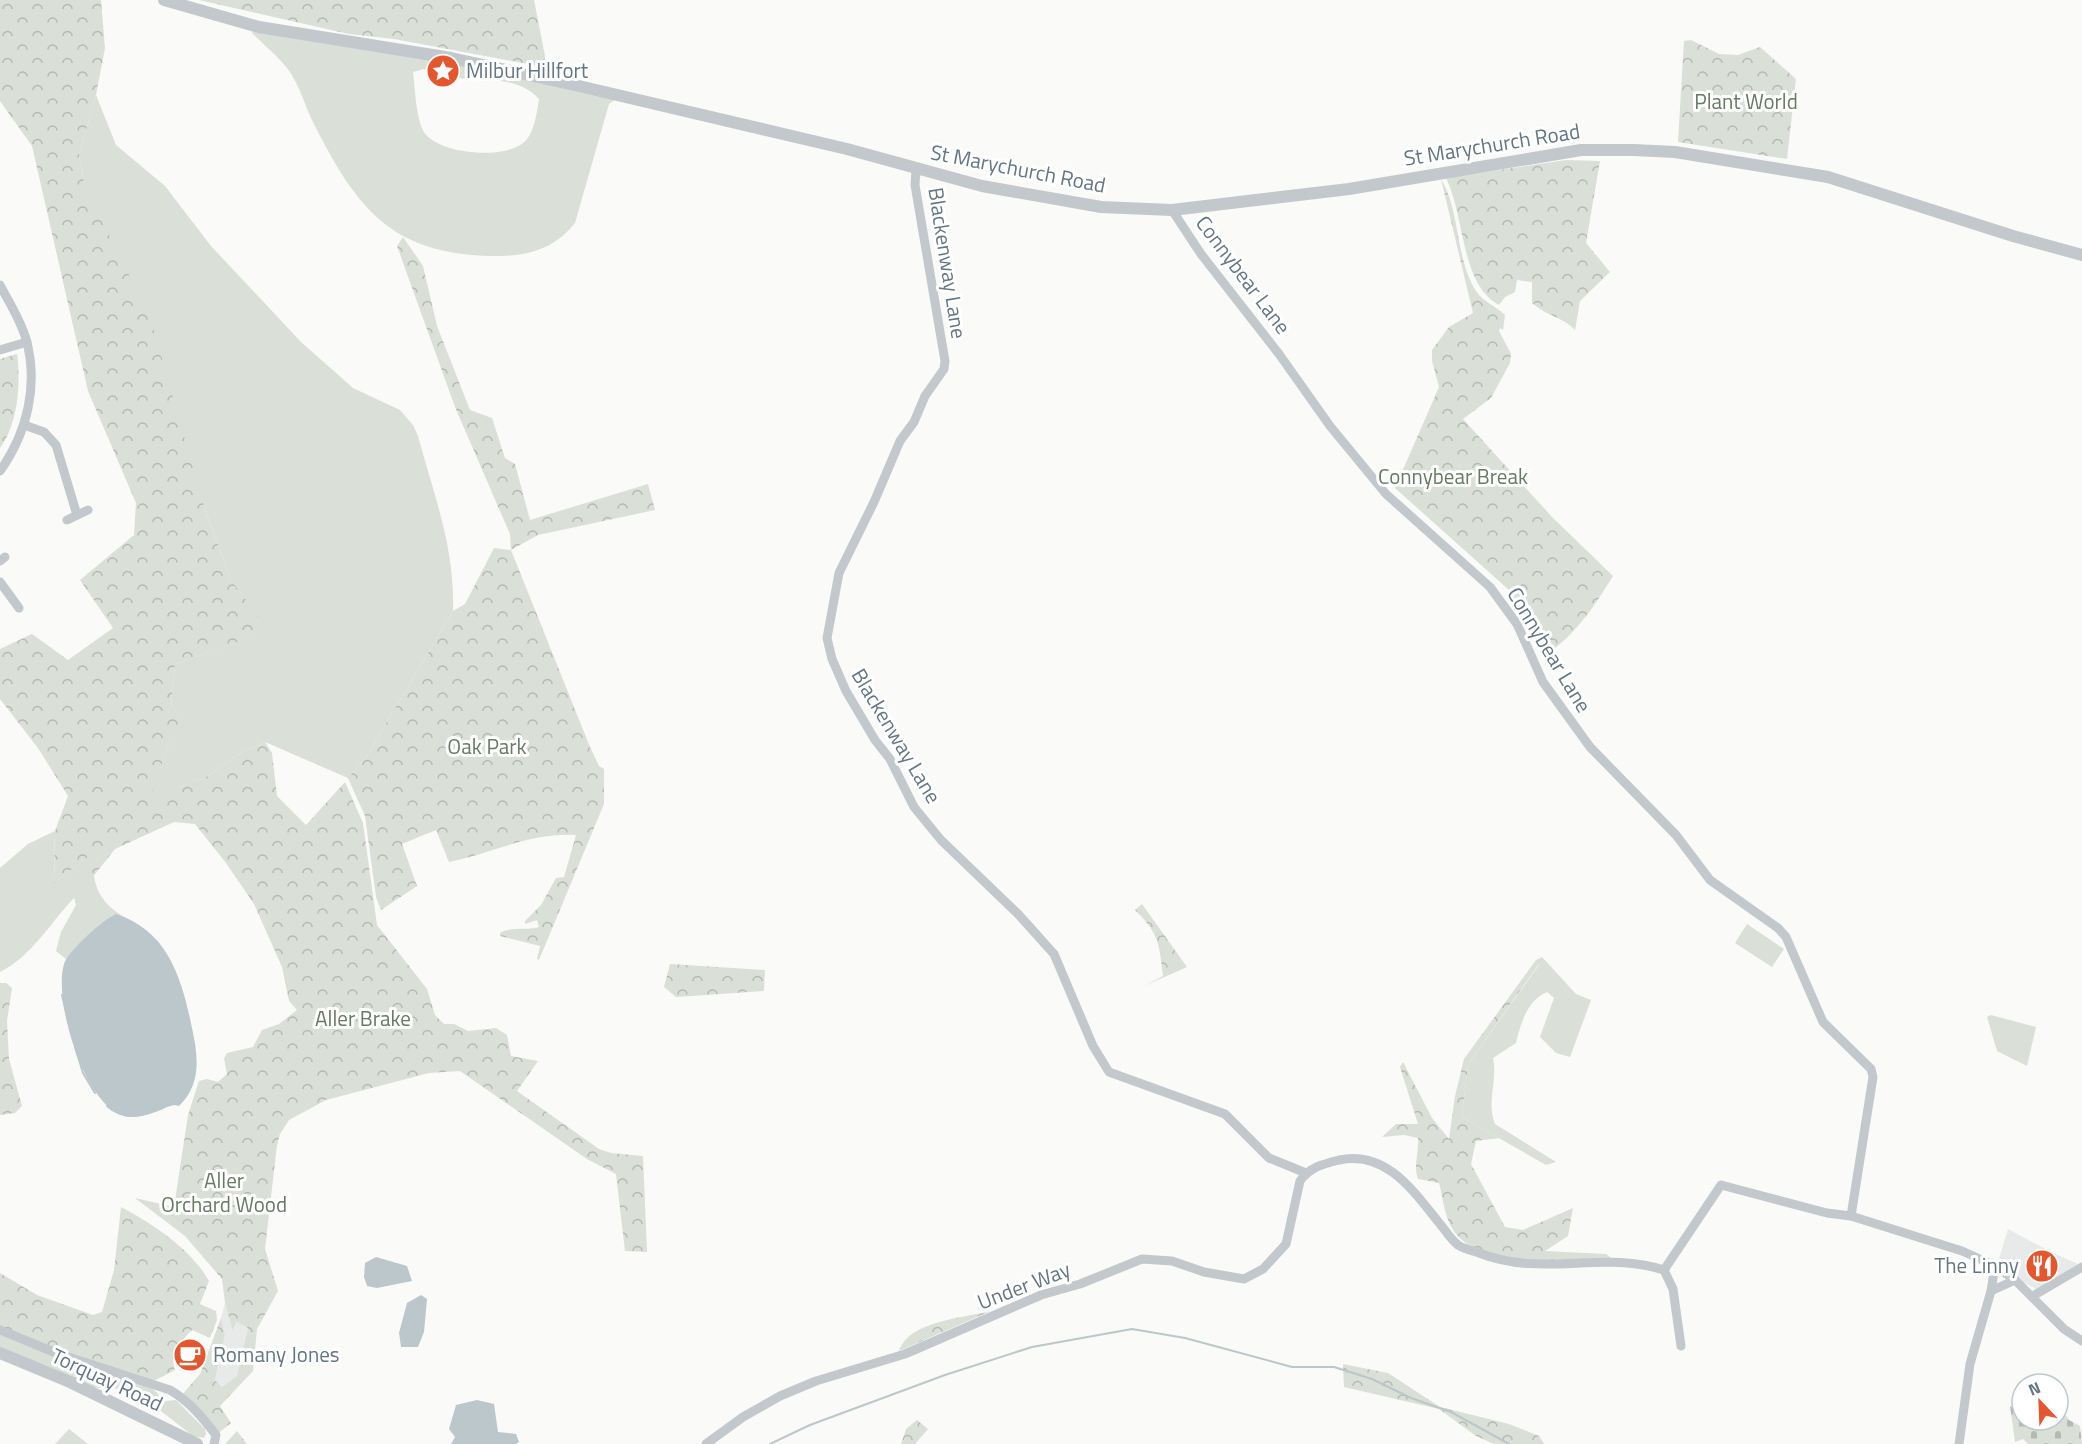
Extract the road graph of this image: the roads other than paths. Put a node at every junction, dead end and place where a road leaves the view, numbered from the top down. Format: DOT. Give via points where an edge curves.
graph roads {
  1 [pos="164,0"];
  2 [pos="916,169"];
  3 [pos="1172,210"];
  4 [pos="2082,255"];
  5 [pos="0,285"];
  6 [pos="27,342"];
  7 [pos="0,350"];
  8 [pos="24,425"];
  9 [pos="0,471"];
  10 [pos="88,510"];
  11 [pos="77,515"];
  12 [pos="67,520"];
  13 [pos="0,582"];
  14 [pos="19,608"];
  15 [pos="1306,1173"];
  16 [pos="1851,1216"];
  17 [pos="1995,1266"];
  18 [pos="2082,1267"];
  19 [pos="1664,1270"];
  20 [pos="2015,1281"];
  21 [pos="1991,1292"];
  22 [pos="2032,1296"];
  23 [pos="0,1330"];
  24 [pos="2082,1341"];
  25 [pos="1681,1346"];
  26 [pos="0,1353"];
  27 [pos="197,1444"];
  28 [pos="214,1444"];
  29 [pos="706,1444"];
  30 [pos="1959,1444"];
  1 -- 2 [label="street, St Marychurch Road" via="259,27 451,58 629,97"];
  2 -- 3 [label="street, St Marychurch Road" via="1062,201"];
  2 -- 15 [label="street, Blackenway Lane" via="915,185 944,369 900,441 839,573 827,638 832,659 846,691 890,759 914,807 940,840 1054,954 1093,1046 1109,1072 1225,1114 1269,1158"];
  3 -- 4 [label="street, St Marychurch Road" via="1349,189 1581,150 1675,152 1828,177"];
  3 -- 16 [label="street, Connybear Lane" via="1330,426 1386,494 1490,587 1517,624 1543,682 1590,747 1676,835 1710,880 1786,937 1823,1022 1871,1069 1873,1077"];
  5 -- 6 [label="street"];
  6 -- 7 [label="street"];
  6 -- 8 [label="street" via="31,394"];
  8 -- 9 [label="street"];
  8 -- 11 [label="street" via="44,432 56,445"];
  10 -- 11 [label="street"];
  11 -- 12 [label="street"];
  13 -- 14 [label="street"];
  15 -- 19 [label="street" via="1322,1164 1349,1158 1381,1164 1408,1184 1459,1245 1494,1259 1530,1266 1641,1263"];
  15 -- 29 [label="street, Under Way" via="1300,1180 1286,1244 1263,1269 1244,1279 1203,1272 1172,1261 1142,1259 1041,1295 905,1354 780,1396"];
  16 -- 17 [label="street" via="1962,1251"];
  16 -- 19 [label="street" via="1721,1185"];
  17 -- 20 [label="street"];
  17 -- 21 [label="street"];
  18 -- 22 [label="street"];
  19 -- 25 [label="street" via="1673,1289"];
  20 -- 21 [label="street"];
  20 -- 22 [label="street"];
  21 -- 30 [label="street" via="1970,1365"];
  22 -- 24 [label="street" via="2064,1329"];
  23 -- 28 [label="street" via="56,1353 170,1390 206,1421 216,1435"];
  26 -- 27 [label="street, Torquay Road"];
}
